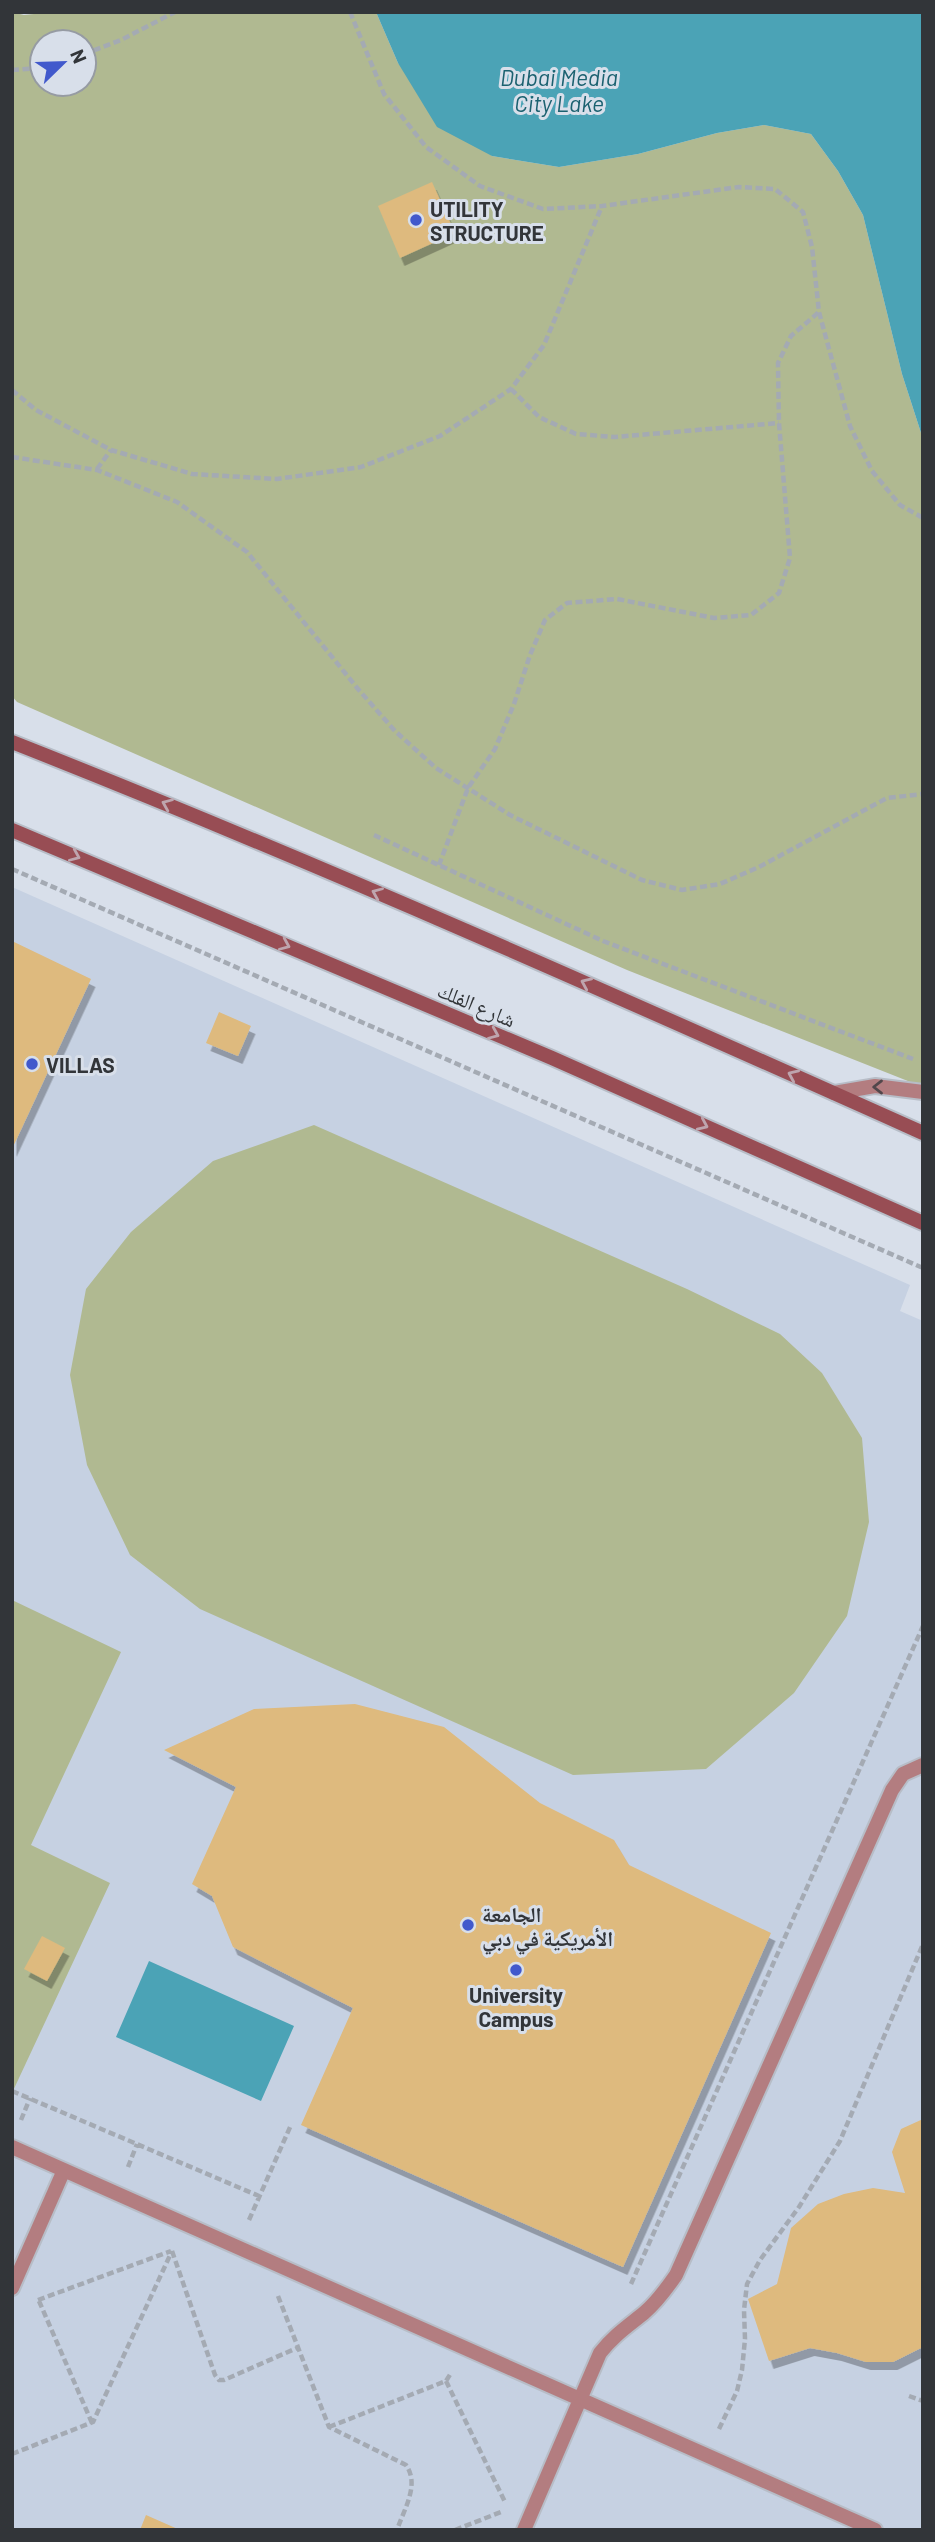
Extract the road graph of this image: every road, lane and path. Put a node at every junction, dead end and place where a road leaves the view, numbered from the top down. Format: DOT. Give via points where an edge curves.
graph roads {
  1 [pos="175,12"];
  2 [pos="350,12"];
  3 [pos="98,49"];
  4 [pos="602,206"];
  5 [pos="819,312"];
  6 [pos="511,389"];
  7 [pos="12,390"];
  8 [pos="779,423"];
  9 [pos="111,450"];
  10 [pos="12,457"];
  11 [pos="97,470"];
  12 [pos="923,518"];
  13 [pos="12,741"];
  14 [pos="468,788"];
  15 [pos="923,794"];
  16 [pos="12,830"];
  17 [pos="374,835"];
  18 [pos="439,865"];
  19 [pos="12,869"];
  20 [pos="923,1063"];
  21 [pos="923,1092"];
  22 [pos="834,1093"];
  23 [pos="923,1133"];
  24 [pos="923,1223"];
  25 [pos="923,1268"];
  26 [pos="923,1626"];
  27 [pos="923,1765"];
  28 [pos="923,1944"];
  29 [pos="12,2091"];
  30 [pos="291,2125"];
  31 [pos="12,2147"];
  32 [pos="64,2170"];
  33 [pos="259,2196"];
  34 [pos="184,2223"];
  35 [pos="237,2246"];
  36 [pos="172,2251"];
  37 [pos="265,2259"];
  38 [pos="12,2288"];
  39 [pos="31,2298"];
  40 [pos="38,2300"];
  41 [pos="646,2311"];
  42 [pos="462,2347"];
  43 [pos="297,2348"];
  44 [pos="446,2381"];
  45 [pos="909,2396"];
  46 [pos="581,2399"];
  47 [pos="923,2401"];
  48 [pos="92,2423"];
  49 [pos="329,2427"];
  50 [pos="701,2453"];
  51 [pos="12,2454"];
  52 [pos="397,2530"];
  53 [pos="455,2530"];
  54 [pos="524,2530"];
  55 [pos="874,2530"];
  1 -- 3 [label="path"];
  2 -- 4 [label="path" via="384,94 426,147 480,186 542,209"];
  4 -- 5 [label="path" via="739,187 775,188 803,212"];
  4 -- 6 [label="path" via="544,345"];
  5 -- 8 [label="path" via="791,336 778,363"];
  5 -- 12 [label="path" via="850,426 872,471 900,505"];
  6 -- 8 [label="path" via="539,417 576,434 615,437"];
  6 -- 9 [label="path" via="440,436 361,467 277,479 192,474"];
  7 -- 9 [label="path" via="36,410"];
  8 -- 14 [label="path" via="790,558 779,593 751,615 714,618 617,598 567,603 545,620 495,749"];
  9 -- 11 [label="path"];
  10 -- 11 [label="path"];
  11 -- 14 [label="path" via="177,502 247,552 395,731 436,768"];
  22 -- 13 [label="street, one-way" via="532,958"];
  14 -- 15 [label="path" via="510,815 642,880 682,890 720,884 760,867 887,797"];
  14 -- 18 [label="path"];
  16 -- 24 [label="street, شارع الفلك, one-way" via="552,1058"];
  17 -- 18 [label="path"];
  18 -- 20 [label="path" via="603,941"];
  19 -- 25 [label="path"];
  21 -- 22 [label="lane, one-way" via="875,1086"];
  22 -- 23 [label="street"];
  26 -- 41 [label="path" via="631,2280 631,2289"];
  27 -- 41 [label="lane" via="903,1774 892,1790 676,2274"];
  28 -- 50 [label="path" via="840,2141 747,2284 737,2391"];
  29 -- 33 [label="path"];
  30 -- 33 [label="path"];
  31 -- 32 [label="lane"];
  32 -- 34 [label="lane"];
  32 -- 38 [label="lane"];
  33 -- 35 [label="path"];
  34 -- 35 [label="lane"];
  34 -- 36 [label="path"];
  35 -- 37 [label="lane"];
  36 -- 40 [label="path"];
  36 -- 43 [label="path" via="219,2380"];
  36 -- 48 [label="path"];
  37 -- 42 [label="lane"];
  37 -- 43 [label="path"];
  39 -- 40 [label="path"];
  40 -- 48 [label="path"];
  41 -- 46 [label="lane" via="612,2337 600,2353"];
  42 -- 44 [label="path"];
  42 -- 46 [label="lane"];
  43 -- 49 [label="path"];
  44 -- 49 [label="path"];
  44 -- 53 [label="path" via="508,2509"];
  45 -- 47 [label="path"];
  46 -- 50 [label="lane"];
  46 -- 54 [label="lane"];
  48 -- 51 [label="path"];
  49 -- 52 [label="path" via="410,2470 413,2484"];
  50 -- 55 [label="lane"];
}
